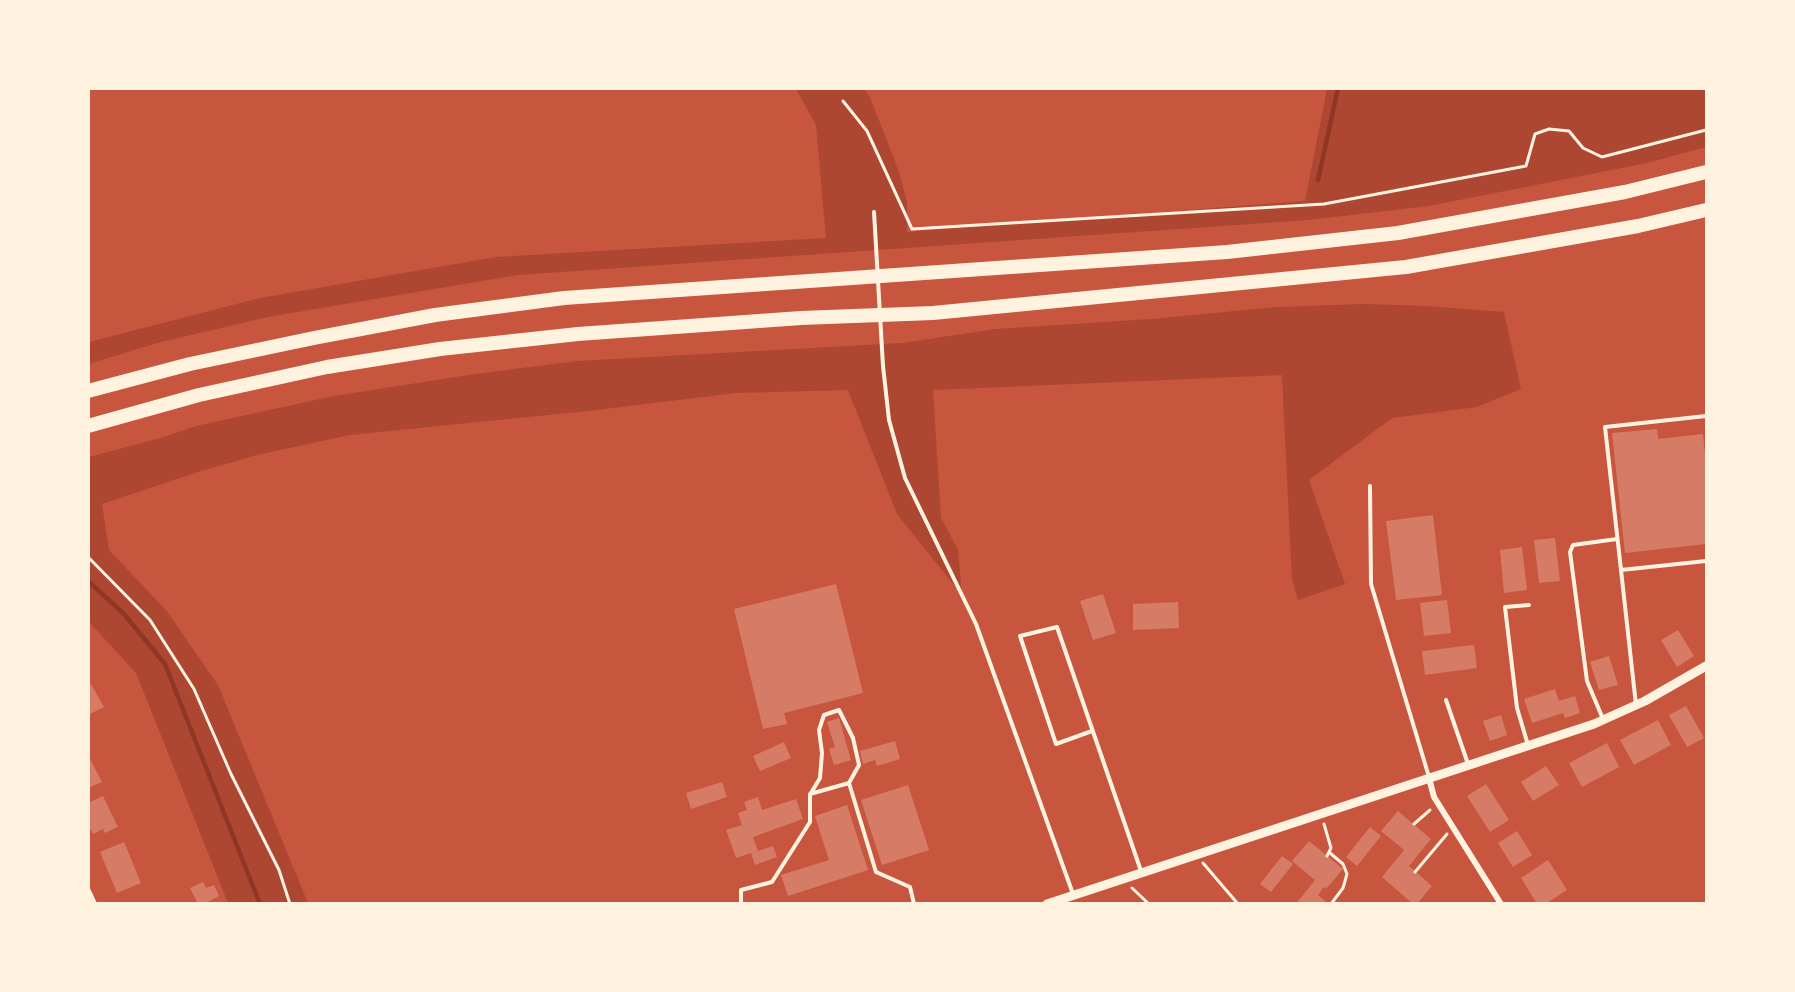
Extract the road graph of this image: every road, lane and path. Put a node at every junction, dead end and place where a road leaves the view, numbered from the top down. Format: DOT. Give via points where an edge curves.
graph roads {
  1 [pos="843,101"];
  2 [pos="1707,130"];
  3 [pos="1707,172"];
  4 [pos="1707,210"];
  5 [pos="874,212"];
  6 [pos="88,391"];
  7 [pos="1707,416"];
  8 [pos="88,426"];
  9 [pos="1370,486"];
  10 [pos="1617,539"];
  11 [pos="88,557"];
  12 [pos="1707,561"];
  13 [pos="1621,570"];
  14 [pos="1529,605"];
  15 [pos="1707,666"];
  16 [pos="1446,700"];
  17 [pos="1636,705"];
  18 [pos="1603,720"];
  19 [pos="1092,731"];
  20 [pos="1528,745"];
  21 [pos="1468,765"];
  22 [pos="1429,778"];
  23 [pos="849,783"];
  24 [pos="810,794"];
  25 [pos="1439,804"];
  26 [pos="1321,814"];
  27 [pos="1413,824"];
  28 [pos="1452,828"];
  29 [pos="1197,854"];
  30 [pos="1141,872"];
  31 [pos="1415,872"];
  32 [pos="1121,878"];
  33 [pos="88,891"];
  34 [pos="1073,895"];
  35 [pos="94,903"];
  36 [pos="290,903"];
  37 [pos="741,903"];
  38 [pos="914,903"];
  39 [pos="1047,903"];
  40 [pos="1147,903"];
  41 [pos="1238,903"];
  42 [pos="1331,903"];
  43 [pos="1500,903"];
  1 -- 2 [label="path" via="867,131 912,229 1324,204 1526,166 1535,134 1549,129 1569,131 1583,148 1602,157"];
  3 -- 6 [label="highway" via="1626,192 1398,233 1227,252 564,298 435,315 190,364"];
  4 -- 8 [label="highway" via="1406,267 933,313 777,319 440,349 210,392"];
  5 -- 34 [label="lane" via="889,420 905,478 976,624"];
  7 -- 10 [label="lane" via="1605,427"];
  9 -- 22 [label="lane" via="1371,584"];
  10 -- 13 [label="lane"];
  10 -- 18 [label="lane" via="1573,545 1570,552 1587,681"];
  11 -- 36 [label="path" via="150,620 194,689 279,870"];
  12 -- 13 [label="lane"];
  13 -- 17 [label="lane"];
  14 -- 20 [label="lane" via="1505,607 1517,708"];
  15 -- 17 [label="street"];
  16 -- 21 [label="lane"];
  17 -- 18 [label="street"];
  18 -- 20 [label="street"];
  19 -- 19 [label="lane" via="1057,627 1020,636 1056,744"];
  19 -- 30 [label="lane"];
  20 -- 21 [label="street"];
  21 -- 22 [label="street"];
  22 -- 25 [label="street"];
  22 -- 26 [label="street"];
  23 -- 24 [label="lane"];
  23 -- 24 [label="lane" via="858,765 853,738 839,710 824,715 819,730 820,778"];
  23 -- 38 [label="lane" via="876,872 910,887"];
  24 -- 37 [label="lane" via="810,822 772,882 741,890"];
  25 -- 27 [label="path"];
  25 -- 28 [label="street"];
  26 -- 29 [label="street"];
  26 -- 42 [label="path" via="1331,848 1328,855 1343,864 1347,874 1343,888"];
  28 -- 31 [label="path"];
  28 -- 43 [label="street"];
  29 -- 30 [label="street"];
  29 -- 41 [label="path"];
  30 -- 32 [label="street"];
  32 -- 34 [label="street"];
  32 -- 40 [label="path"];
  33 -- 35 [label="street"];
  34 -- 39 [label="street"];
}
